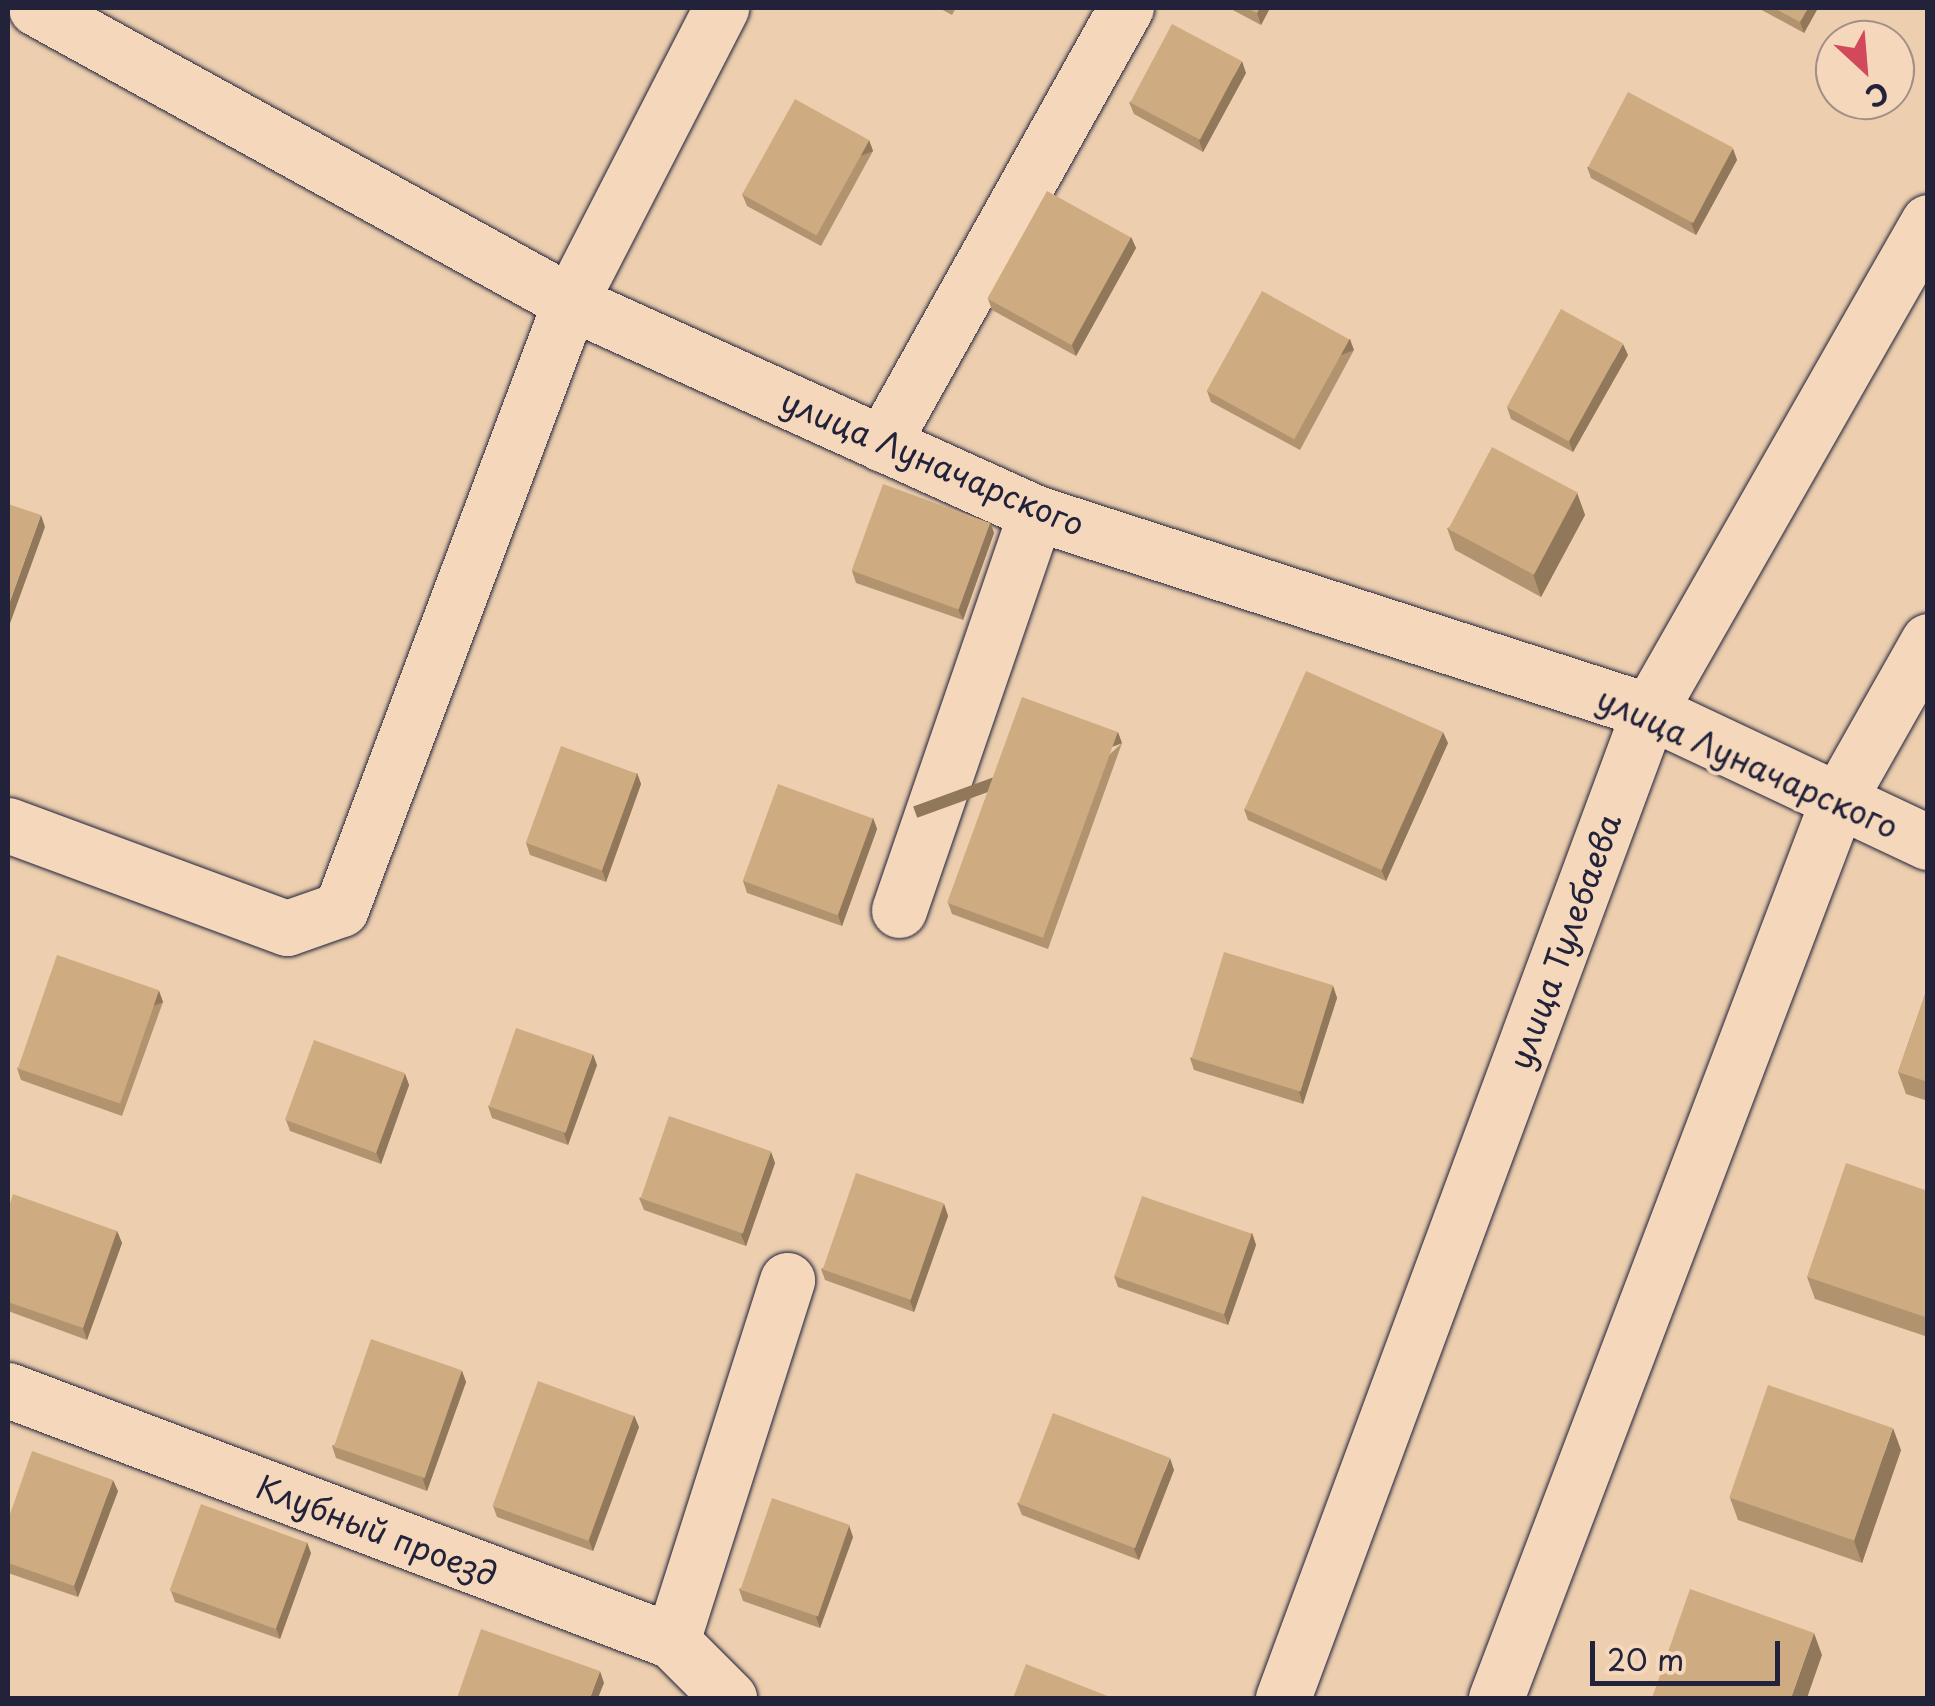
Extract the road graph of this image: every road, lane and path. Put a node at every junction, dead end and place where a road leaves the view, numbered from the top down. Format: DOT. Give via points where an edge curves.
graph roads {
  1 [pos="36,8"];
  2 [pos="721,8"];
  3 [pos="1126,8"];
  4 [pos="1928,222"];
  5 [pos="570,302"];
  6 [pos="882,444"];
  7 [pos="1036,513"];
  8 [pos="1928,641"];
  9 [pos="1649,711"];
  10 [pos="1837,802"];
  11 [pos="8,825"];
  12 [pos="1928,842"];
  13 [pos="899,910"];
  14 [pos="786,1280"];
  15 [pos="8,1390"];
  16 [pos="672,1642"];
  17 [pos="729,1698"];
  18 [pos="1283,1698"];
  19 [pos="1496,1698"];
  1 -- 5 [label="street, улица Луначарского"];
  2 -- 5 [label="street"];
  3 -- 6 [label="street"];
  4 -- 9 [label="street, улица Тулебаева"];
  5 -- 6 [label="street, улица Луначарского"];
  5 -- 11 [label="street" via="342,909 287,928"];
  6 -- 7 [label="street, улица Луначарского"];
  7 -- 9 [label="street, улица Луначарского"];
  7 -- 13 [label="street"];
  8 -- 10 [label="street"];
  9 -- 10 [label="street, улица Луначарского"];
  9 -- 18 [label="street, улица Тулебаева"];
  10 -- 12 [label="street, улица Луначарского"];
  10 -- 19 [label="street"];
  14 -- 16 [label="street"];
  15 -- 16 [label="street, Клубный проезд"];
  16 -- 17 [label="street, Клубный проезд"];
}
